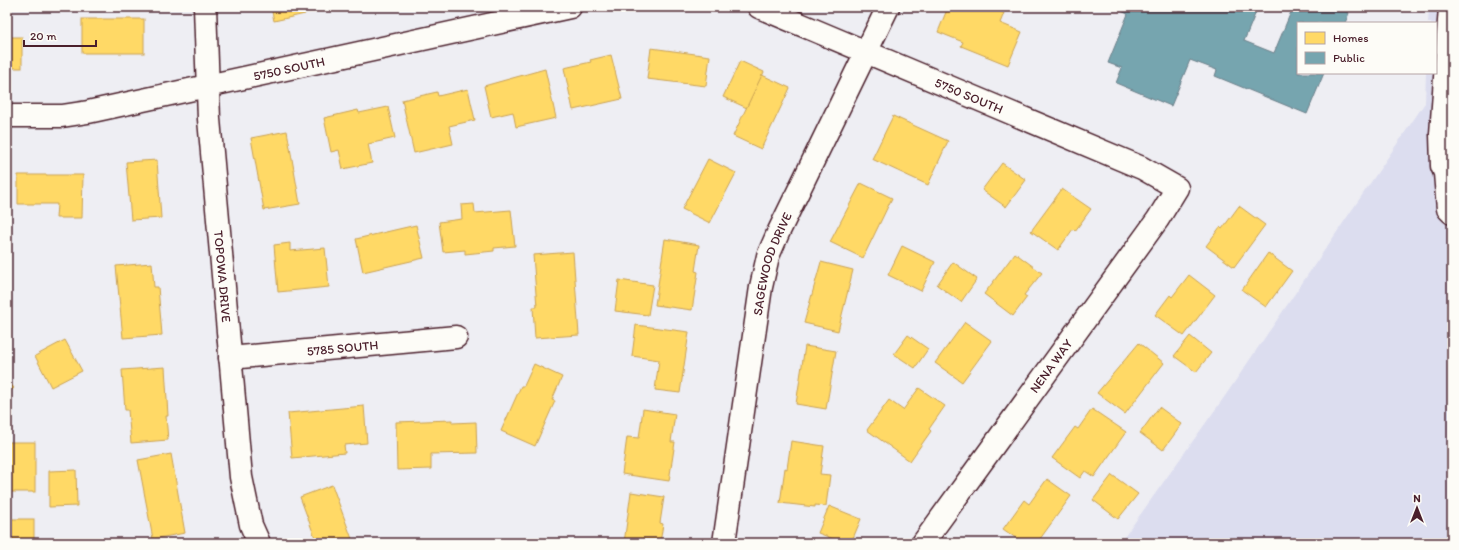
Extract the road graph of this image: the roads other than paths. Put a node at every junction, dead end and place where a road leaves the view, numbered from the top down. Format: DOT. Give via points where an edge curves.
graph roads {
  1 [pos="205,7"];
  2 [pos="570,7"];
  3 [pos="759,7"];
  4 [pos="888,7"];
  5 [pos="1450,7"];
  6 [pos="867,52"];
  7 [pos="207,86"];
  8 [pos="7,116"];
  9 [pos="1177,188"];
  10 [pos="1452,213"];
  11 [pos="456,337"];
  12 [pos="230,358"];
  13 [pos="259,543"];
  14 [pos="724,543"];
  15 [pos="923,543"];
  1 -- 7 [label="street, TOPOWA DRIVE"];
  2 -- 7 [label="street, 5750 SOUTH"];
  3 -- 6 [label="street, 5750 SOUTH"];
  4 -- 6 [label="street, SAGEWOOD DRIVE"];
  5 -- 10 [label="street" via="1441,134 1442,166 1445,173 1448,209"];
  6 -- 9 [label="street, 5750 SOUTH" via="1135,165"];
  6 -- 14 [label="street, SAGEWOOD DRIVE" via="768,256 761,287"];
  7 -- 8 [label="street, 5750 SOUTH" via="62,116"];
  7 -- 12 [label="street, TOPOWA DRIVE"];
  9 -- 15 [label="street, NENA WAY" via="1158,219"];
  11 -- 12 [label="street, 5785 SOUTH"];
  12 -- 13 [label="street, TOPOWA DRIVE" via="241,477 251,525"];
}
